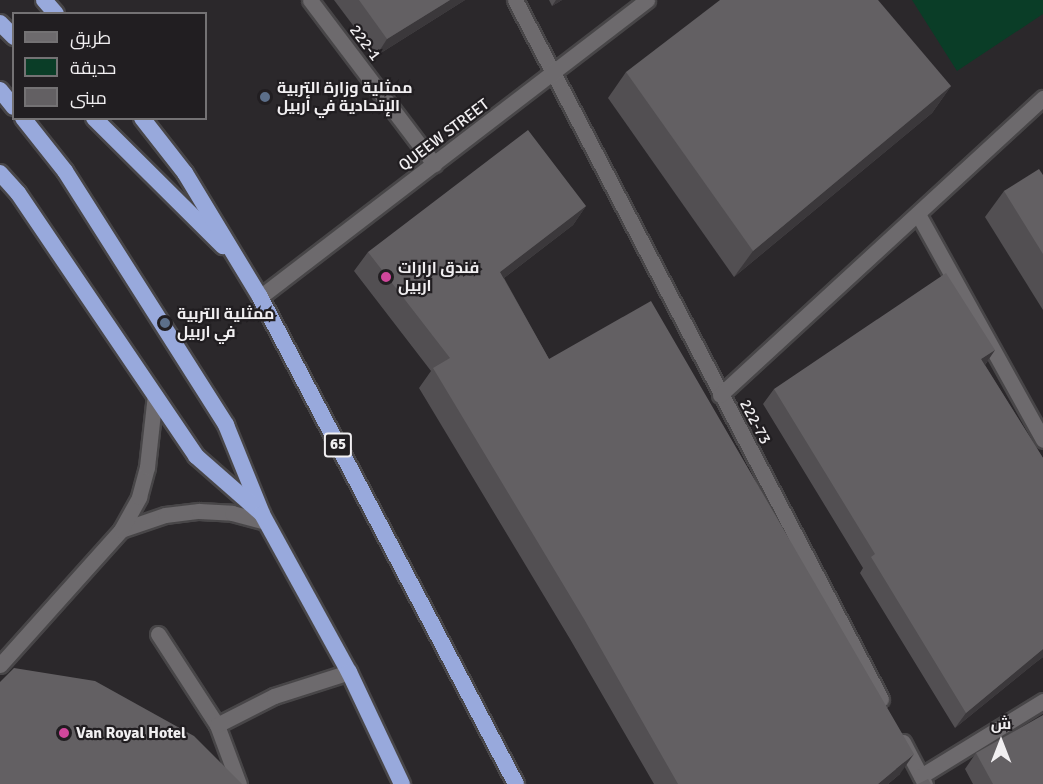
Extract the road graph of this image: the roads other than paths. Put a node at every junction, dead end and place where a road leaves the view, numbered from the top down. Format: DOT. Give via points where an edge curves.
graph roads {
  1 [pos="44,0"];
  2 [pos="310,0"];
  3 [pos="515,0"];
  4 [pos="647,0"];
  5 [pos="54,12"];
  6 [pos="0,23"];
  7 [pos="12,35"];
  8 [pos="556,74"];
  9 [pos="0,90"];
  10 [pos="1043,98"];
  11 [pos="12,105"];
  12 [pos="25,120"];
  13 [pos="96,120"];
  14 [pos="144,120"];
  15 [pos="434,164"];
  16 [pos="0,173"];
  17 [pos="919,216"];
  18 [pos="241,263"];
  19 [pos="260,297"];
  20 [pos="155,395"];
  21 [pos="720,395"];
  22 [pos="1043,440"];
  23 [pos="264,518"];
  24 [pos="121,530"];
  25 [pos="158,634"];
  26 [pos="0,664"];
  27 [pos="349,672"];
  28 [pos="1043,701"];
  29 [pos="217,725"];
  30 [pos="923,780"];
  31 [pos="239,784"];
  32 [pos="402,784"];
  33 [pos="516,784"];
  1 -- 5 [label="highway"];
  2 -- 15 [label="street, 222-1"];
  3 -- 8 [label="street, 222-73"];
  4 -- 8 [label="street, QUEEW STREET"];
  6 -- 7 [label="highway"];
  8 -- 15 [label="street, QUEEW STREET"];
  8 -- 21 [label="street, 222-73"];
  9 -- 11 [label="highway"];
  10 -- 17 [label="street"];
  12 -- 23 [label="highway" via="65,171 226,424"];
  13 -- 18 [label="highway, 65"];
  14 -- 18 [label="highway, 65" via="186,173"];
  15 -- 19 [label="street, QUEEW STREET"];
  16 -- 20 [label="highway" via="18,193"];
  17 -- 21 [label="street"];
  17 -- 22 [label="street"];
  18 -- 19 [label="highway, 65"];
  19 -- 33 [label="highway, 65"];
  20 -- 23 [label="highway" via="196,456"];
  20 -- 24 [label="street" via="147,467 139,497"];
  21 -- 30 [label="street, 222-73"];
  23 -- 24 [label="street" via="198,511 165,515"];
  23 -- 27 [label="highway"];
  24 -- 26 [label="street"];
  25 -- 29 [label="street"];
  27 -- 29 [label="street" via="274,696"];
  27 -- 32 [label="highway"];
  28 -- 30 [label="street"];
  29 -- 31 [label="street"];
}
